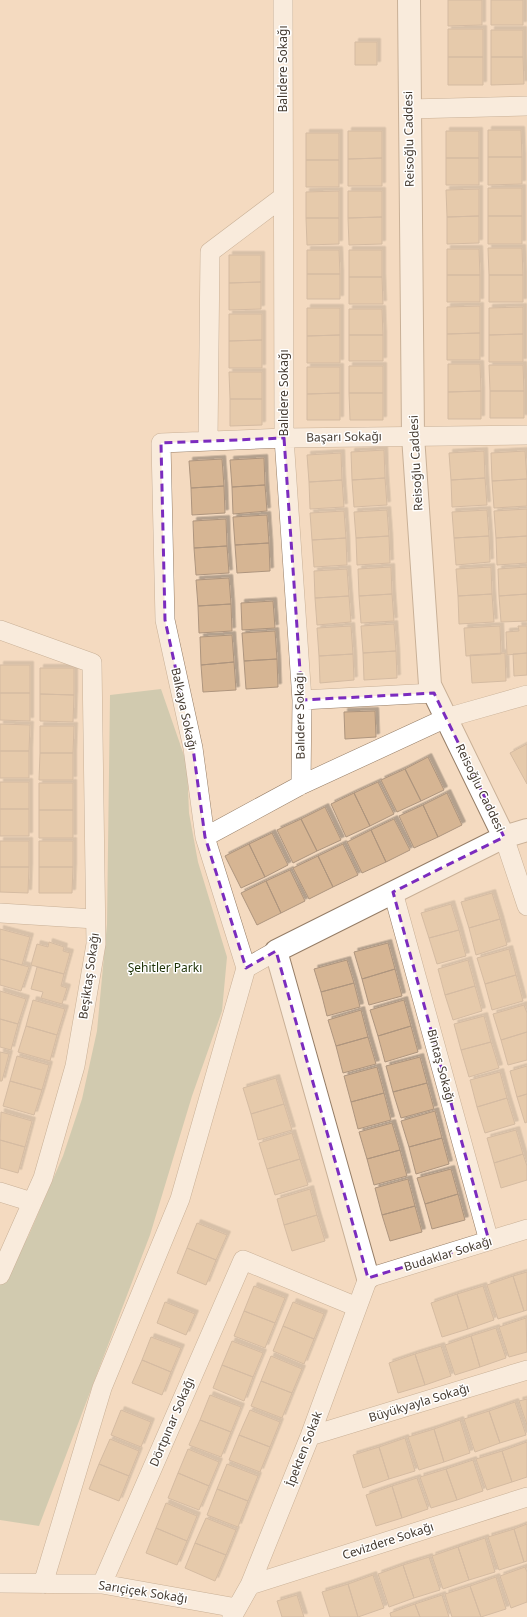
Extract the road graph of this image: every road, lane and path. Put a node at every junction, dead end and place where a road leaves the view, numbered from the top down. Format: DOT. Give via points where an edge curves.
graph roads {
  1 [pos="283,0"];
  2 [pos="409,0"];
  3 [pos="527,106"];
  4 [pos="409,109"];
  5 [pos="283,197"];
  6 [pos="527,435"];
  7 [pos="413,436"];
  8 [pos="284,438"];
  9 [pos="208,441"];
  10 [pos="161,443"];
  11 [pos="0,630"];
  12 [pos="434,693"];
  13 [pos="527,695"];
  14 [pos="302,700"];
  15 [pos="446,718"];
  16 [pos="301,785"];
  17 [pos="527,830"];
  18 [pos="504,837"];
  19 [pos="205,838"];
  20 [pos="393,892"];
  21 [pos="527,906"];
  22 [pos="0,912"];
  23 [pos="96,919"];
  24 [pos="276,950"];
  25 [pos="246,968"];
  26 [pos="0,1192"];
  27 [pos="32,1202"];
  28 [pos="527,1229"];
  29 [pos="489,1241"];
  30 [pos="0,1275"];
  31 [pos="368,1278"];
  32 [pos="357,1307"];
  33 [pos="527,1370"];
  34 [pos="310,1436"];
  35 [pos="527,1497"];
  36 [pos="0,1583"];
  37 [pos="43,1584"];
  38 [pos="102,1584"];
  39 [pos="250,1585"];
  40 [pos="234,1612"];
  1 -- 5 [label="street, Balıdere Sokağı"];
  2 -- 4 [label="street, Reisoğlu Caddesi"];
  3 -- 4 [label="street"];
  4 -- 7 [label="street, Reisoğlu Caddesi"];
  5 -- 8 [label="street, Balıdere Sokağı"];
  5 -- 9 [label="street" via="210,252"];
  6 -- 7 [label="street, Başarı Sokağı"];
  7 -- 8 [label="street, Başarı Sokağı"];
  7 -- 12 [label="street, Reisoğlu Caddesi" via="430,685"];
  8 -- 9 [label="street, Başarı Sokağı"];
  8 -- 14 [label="street, Balıdere Sokağı"];
  9 -- 10 [label="street, Başarı Sokağı"];
  10 -- 19 [label="street, Balkaya Sokağı" via="165,620 193,748"];
  11 -- 23 [label="street, Beşiktaş Sokağı" via="92,663"];
  12 -- 14 [label="street"];
  12 -- 15 [label="street, Reisoğlu Caddesi"];
  13 -- 15 [label="street"];
  14 -- 16 [label="street, Balıdere Sokağı"];
  15 -- 16 [label="street"];
  15 -- 18 [label="street, Reisoğlu Caddesi"];
  16 -- 19 [label="street"];
  17 -- 18 [label="street"];
  18 -- 20 [label="street"];
  18 -- 21 [label="street, Reisoğlu Caddesi"];
  19 -- 25 [label="street, Balkaya Sokağı"];
  20 -- 24 [label="street"];
  20 -- 29 [label="street, Bintaş Sokağı"];
  22 -- 23 [label="street"];
  23 -- 27 [label="street, Beşiktaş Sokağı" via="96,944 75,1066 43,1178"];
  24 -- 25 [label="street"];
  24 -- 31 [label="street"];
  25 -- 37 [label="street" via="180,1199 102,1388"];
  26 -- 27 [label="street"];
  27 -- 30 [label="street, Beşiktaş Sokağı"];
  28 -- 29 [label="street, Budaklar Sokağı"];
  29 -- 31 [label="street, Budaklar Sokağı"];
  31 -- 32 [label="street, İpekten Sokak"];
  32 -- 34 [label="street, İpekten Sokak"];
  32 -- 38 [label="street, Dörtpınar Sokağı" via="243,1260"];
  33 -- 34 [label="street, Büyükyayla Sokağı"];
  34 -- 39 [label="street, İpekten Sokak"];
  35 -- 39 [label="street, Cevizdere Sokağı"];
  36 -- 37 [label="street, Sarıçiçek Sokağı"];
  37 -- 38 [label="street, Sarıçiçek Sokağı"];
  38 -- 40 [label="street, Sarıçiçek Sokağı"];
  39 -- 40 [label="street, İpekten Sokak"];
}
